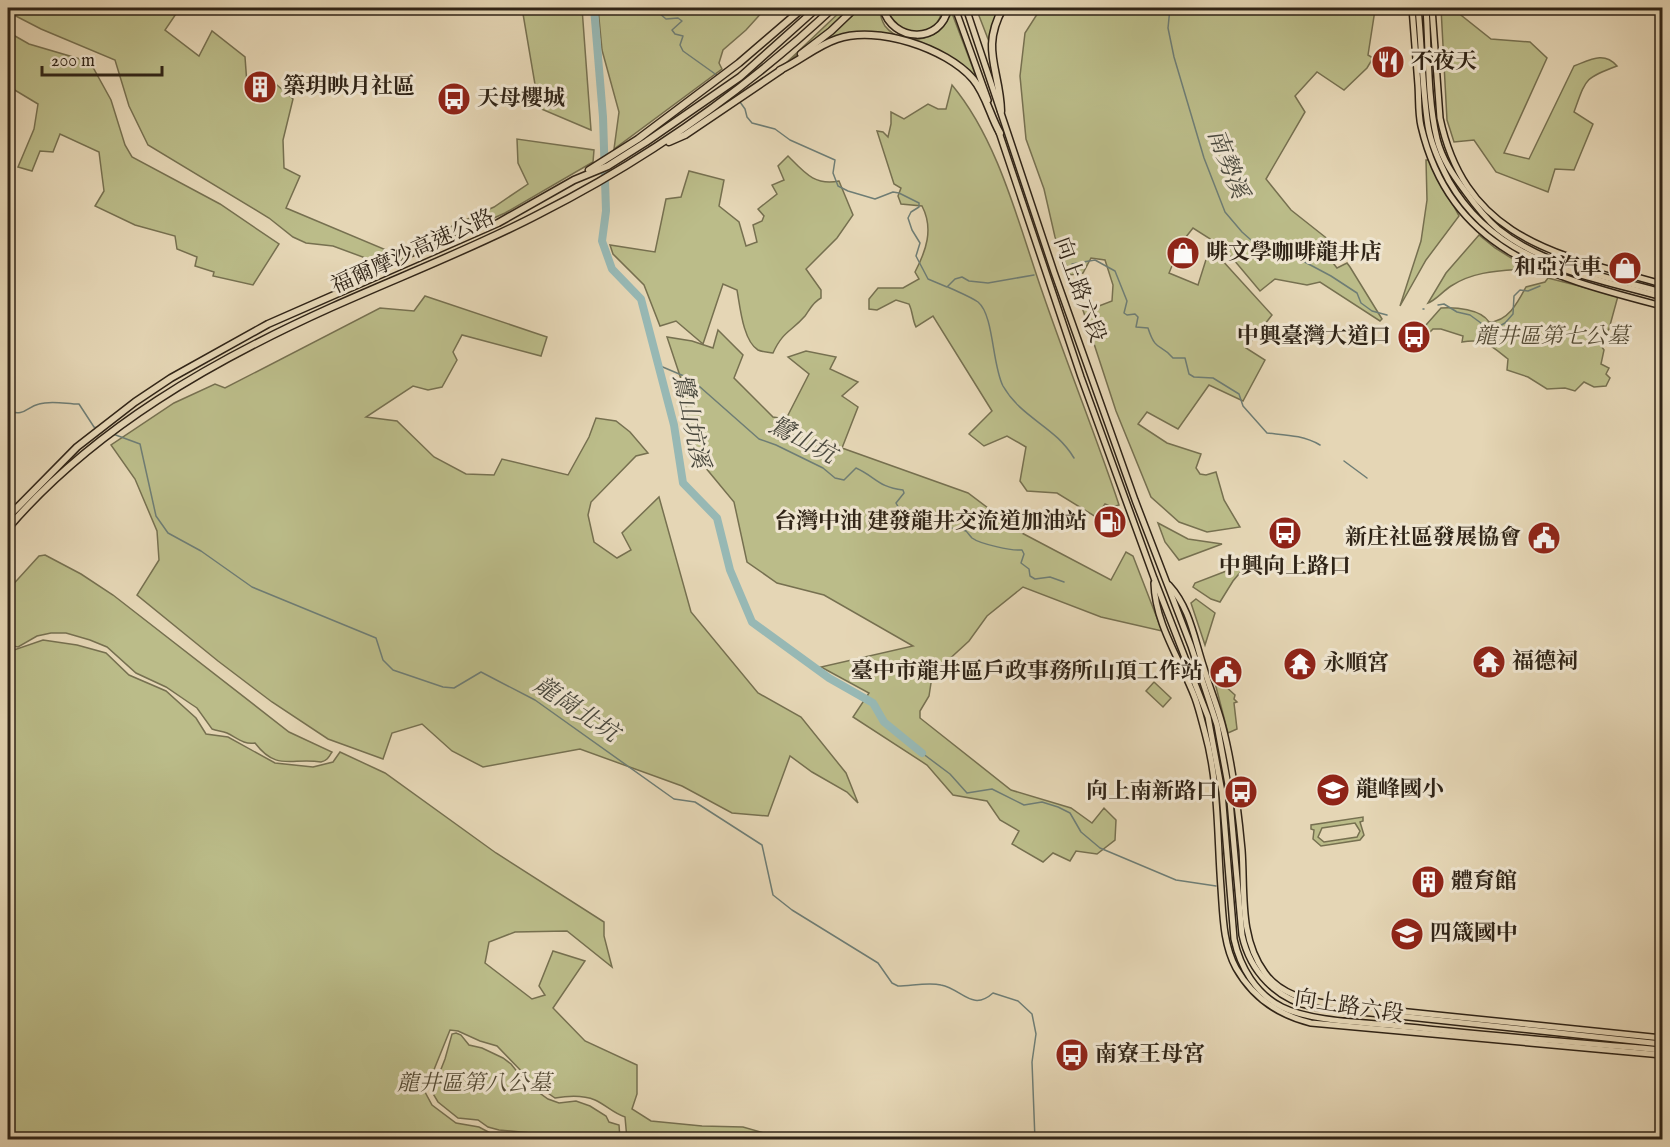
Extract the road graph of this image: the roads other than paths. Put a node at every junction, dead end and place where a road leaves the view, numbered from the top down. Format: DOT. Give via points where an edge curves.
graph roads {
  1 [pos="801,8"];
  2 [pos="817,8"];
  3 [pos="833,8"];
  4 [pos="855,8"];
  5 [pos="883,8"];
  6 [pos="948,8"];
  7 [pos="955,8"];
  8 [pos="966,8"];
  9 [pos="1003,8"];
  10 [pos="1412,8"];
  11 [pos="1418,8"];
  12 [pos="1426,8"];
  13 [pos="1432,8"];
  14 [pos="780,70"];
  15 [pos="1001,111"];
  16 [pos="1000,134"];
  17 [pos="658,147"];
  18 [pos="574,180"];
  19 [pos="1662,284"];
  20 [pos="1662,292"];
  21 [pos="1662,297"];
  22 [pos="1662,306"];
  23 [pos="8,517"];
  24 [pos="8,528"];
  25 [pos="1154,578"];
  26 [pos="1166,581"];
  27 [pos="1662,1038"];
  28 [pos="1662,1044"];
  29 [pos="1662,1050"];
  30 [pos="1662,1055"];
  1 -- 18 [label="highway" via="739,63 638,139"];
  2 -- 18 [label="highway, 福爾摩沙高速公路" via="721,91 608,166"];
  3 -- 17 [label="highway, 福爾摩沙高速公路" via="745,84"];
  4 -- 14 [label="highway"];
  5 -- 6 [label="highway" via="893,26 906,34 921,36 939,26"];
  7 -- 16 [label="main road, 向上路六段"];
  8 -- 15 [label="main road, 向上路六段"];
  9 -- 15 [label="highway" via="994,26 991,49"];
  10 -- 22 [label="main road" via="1421,124 1443,184 1461,211 1512,254 1598,289"];
  11 -- 21 [label="main road" via="1428,127 1440,162 1471,212 1505,241 1533,258 1565,271"];
  12 -- 20 [label="main road" via="1437,139 1442,157 1483,215 1533,252"];
  13 -- 19 [label="main road" via="1440,118 1467,184 1492,214 1515,232 1568,258"];
  14 -- 16 [label="highway" via="846,36 869,34 907,41 946,58 973,79"];
  14 -- 17 [label="highway" via="685,135"];
  15 -- 26 [label="main road, 向上路六段" via="1054,272"];
  16 -- 25 [label="main road, 向上路六段" via="1055,303"];
  17 -- 24 [label="highway, 福爾摩沙高速公路" via="540,214 328,308 235,355 151,404 89,449"];
  18 -- 23 [label="highway, 福爾摩沙高速公路" via="498,223 268,324 171,378 77,447"];
  25 -- 29 [label="main road, 向上路六段" via="1208,717 1222,792 1234,939 1238,957 1260,991 1284,1008 1307,1015"];
  25 -- 30 [label="main road, 向上路六段" via="1155,603 1196,700 1205,733 1214,784 1223,914 1230,952 1236,968 1265,1003 1284,1015 1311,1023"];
  26 -- 27 [label="main road, 向上路六段" via="1182,602 1222,723 1237,798 1247,932 1257,960 1272,981 1305,999 1329,1004"];
  26 -- 28 [label="main road, 向上路六段" via="1217,725 1229,790 1242,935 1248,955 1266,982 1289,999 1314,1008"];
}
